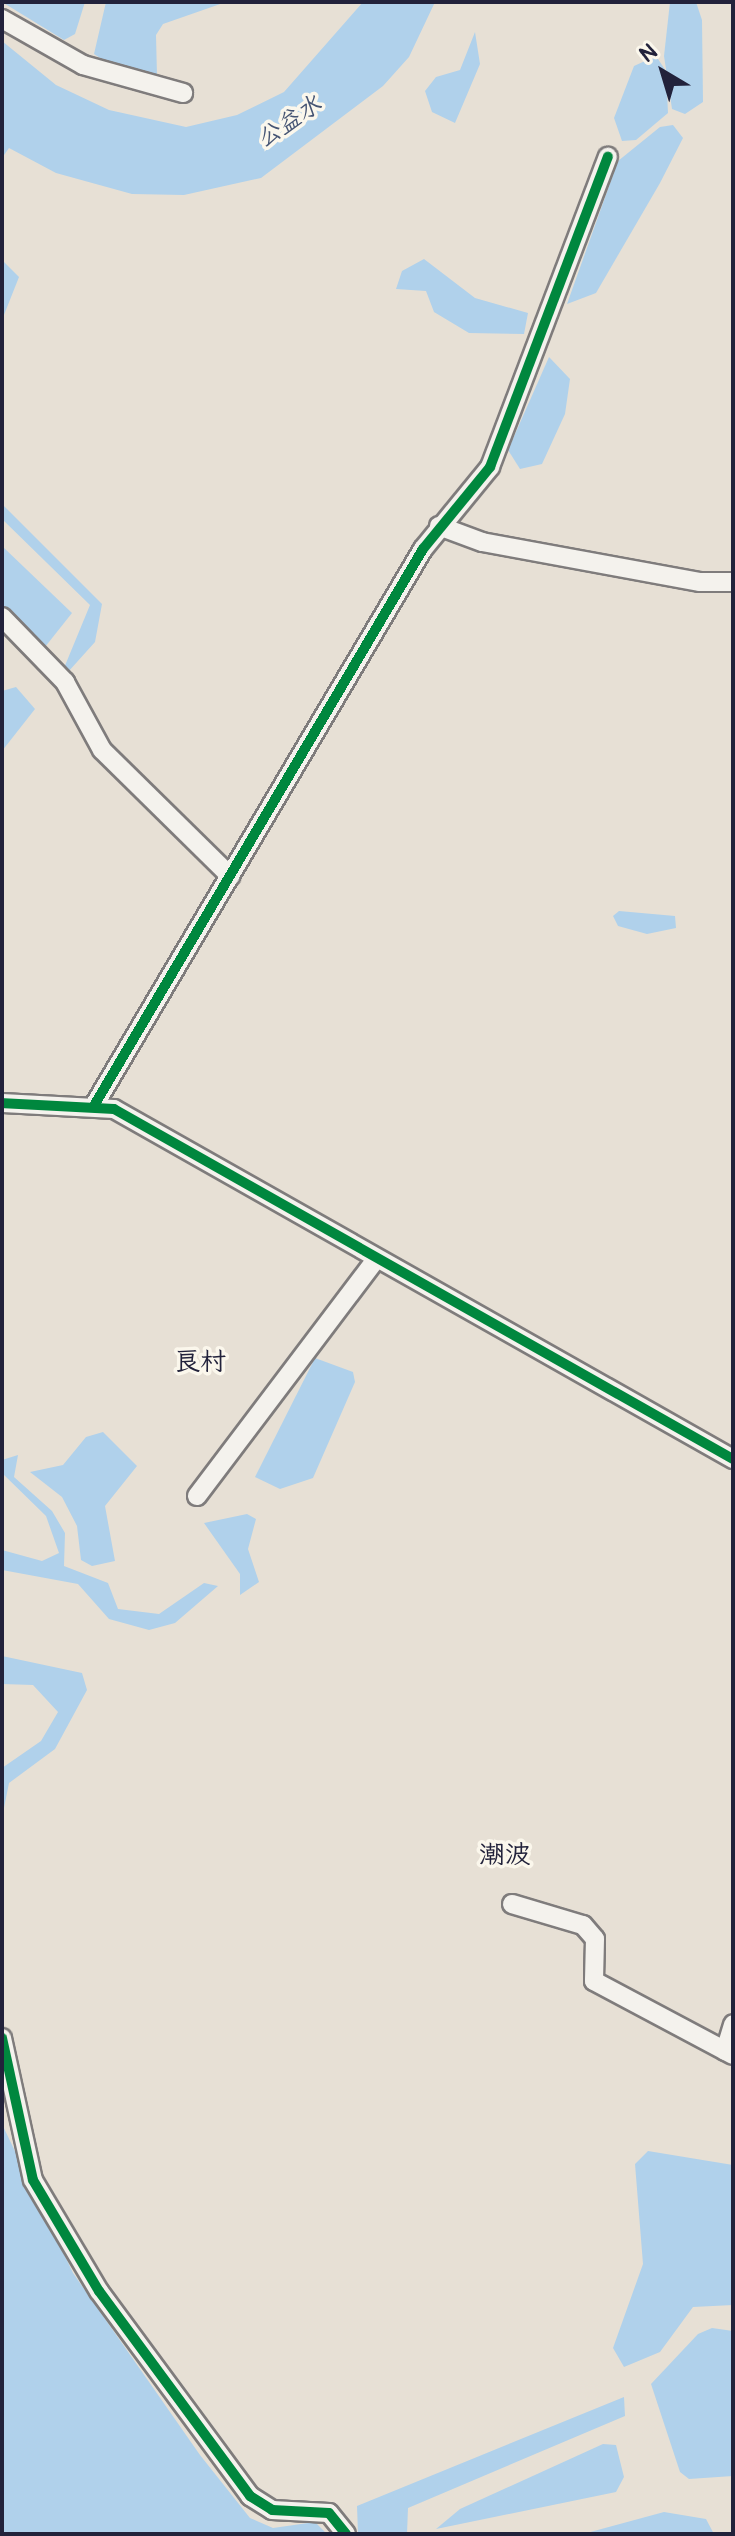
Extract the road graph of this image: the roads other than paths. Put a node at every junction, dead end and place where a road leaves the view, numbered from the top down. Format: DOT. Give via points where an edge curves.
graph roads {
  1 [pos="2,19"];
  2 [pos="183,93"];
  3 [pos="608,157"];
  4 [pos="439,526"];
  5 [pos="733,582"];
  6 [pos="2,617"];
  7 [pos="230,876"];
  8 [pos="2,1103"];
  9 [pos="95,1104"];
  10 [pos="376,1259"];
  11 [pos="733,1459"];
  12 [pos="197,1496"];
  13 [pos="512,1904"];
  14 [pos="733,2024"];
  15 [pos="2,2038"];
  16 [pos="729,2053"];
  17 [pos="346,2534"];
  1 -- 2 [label="street" via="83,65"];
  3 -- 4 [label="street" via="496,454"];
  4 -- 5 [label="street" via="482,542 700,582"];
  4 -- 7 [label="street"];
  6 -- 7 [label="street" via="65,682 102,750"];
  7 -- 9 [label="street"];
  8 -- 9 [label="street"];
  9 -- 10 [label="street"];
  10 -- 11 [label="street"];
  10 -- 12 [label="street"];
  13 -- 16 [label="street" via="583,1925 595,1939 594,1981"];
  14 -- 16 [label="street"];
  15 -- 17 [label="street" via="33,2180 99,2291 250,2496 272,2510 329,2513"];
}
